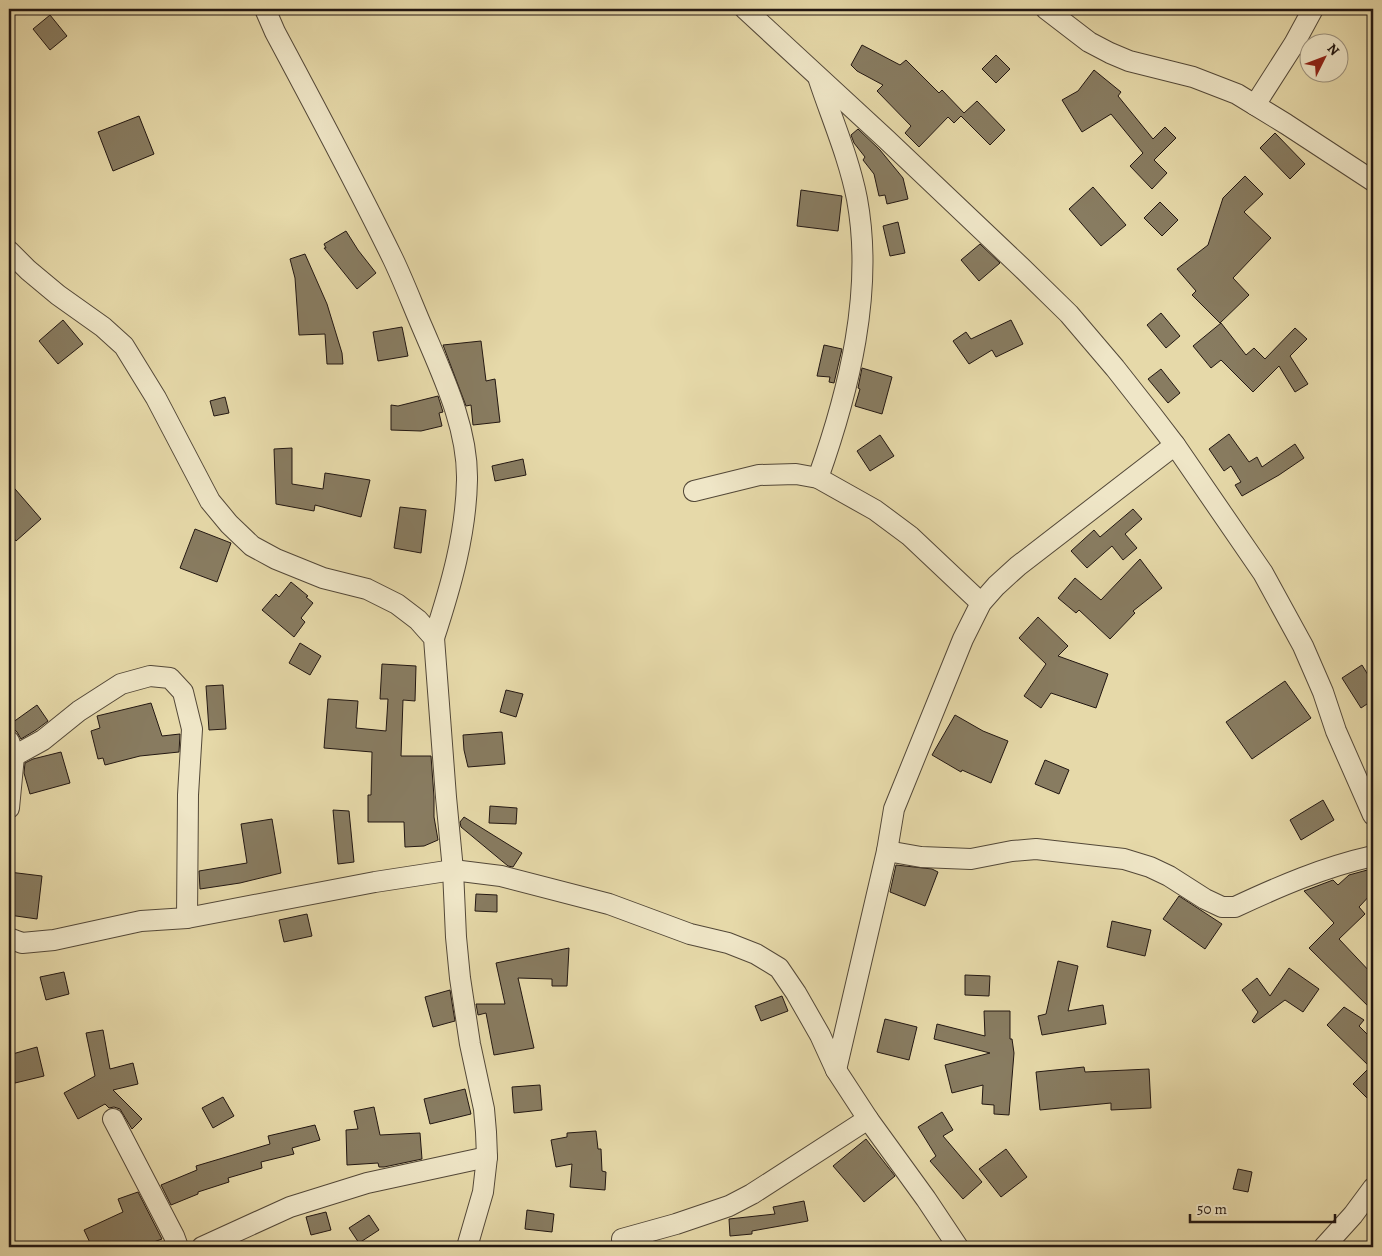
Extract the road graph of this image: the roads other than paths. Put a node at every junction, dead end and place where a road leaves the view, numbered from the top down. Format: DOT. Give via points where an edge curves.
graph roads {
  1 [pos="265,9"];
  2 [pos="745,9"];
  3 [pos="1046,9"];
  4 [pos="1313,9"];
  5 [pos="818,76"];
  6 [pos="1255,105"];
  7 [pos="1373,181"];
  8 [pos="9,251"];
  9 [pos="1175,445"];
  10 [pos="818,478"];
  11 [pos="694,491"];
  12 [pos="981,602"];
  13 [pos="434,638"];
  14 [pos="11,749"];
  15 [pos="9,808"];
  16 [pos="1373,815"];
  17 [pos="886,851"];
  18 [pos="1373,856"];
  19 [pos="453,870"];
  20 [pos="187,918"];
  21 [pos="13,944"];
  22 [pos="836,1070"];
  23 [pos="113,1119"];
  24 [pos="868,1119"];
  25 [pos="487,1158"];
  26 [pos="1373,1188"];
  27 [pos="622,1239"];
  28 [pos="178,1247"];
  29 [pos="202,1247"];
  30 [pos="467,1247"];
  31 [pos="958,1247"];
  32 [pos="1324,1247"];
  1 -- 13 [label="street" via="394,261 440,370 465,445 464,526"];
  2 -- 5 [label="street"];
  3 -- 6 [label="street" via="1089,42 1110,53 1128,61 1193,77 1237,94"];
  4 -- 6 [label="street"];
  5 -- 9 [label="street" via="1069,314"];
  5 -- 10 [label="street" via="857,198 863,242 860,315 838,422"];
  6 -- 7 [label="street"];
  8 -- 13 [label="street" via="58,295 124,346 156,398 210,501 252,546 323,578 367,590 397,604"];
  9 -- 12 [label="street" via="1018,566"];
  9 -- 16 [label="street" via="1263,573 1303,646"];
  10 -- 11 [label="street" via="796,474 759,475"];
  10 -- 12 [label="street" via="875,510 910,536"];
  12 -- 17 [label="street" via="894,809"];
  13 -- 19 [label="street"];
  14 -- 15 [label="street"];
  14 -- 20 [label="street" via="43,740 78,711 122,684 150,676 170,678 183,692 192,729"];
  17 -- 18 [label="street" via="921,857 971,859 1036,849 1124,858 1169,876 1222,907 1235,907 1310,874"];
  17 -- 22 [label="street"];
  19 -- 20 [label="street"];
  19 -- 22 [label="street" via="501,876 610,904 756,954 778,968 792,986"];
  19 -- 25 [label="street" via="460,978 484,1109"];
  20 -- 21 [label="street" via="141,921 54,940"];
  22 -- 24 [label="street"];
  23 -- 28 [label="street"];
  24 -- 27 [label="street" via="729,1206"];
  24 -- 31 [label="street"];
  25 -- 29 [label="street" via="368,1184 290,1207"];
  25 -- 30 [label="street" via="483,1192"];
  26 -- 32 [label="street"];
}
